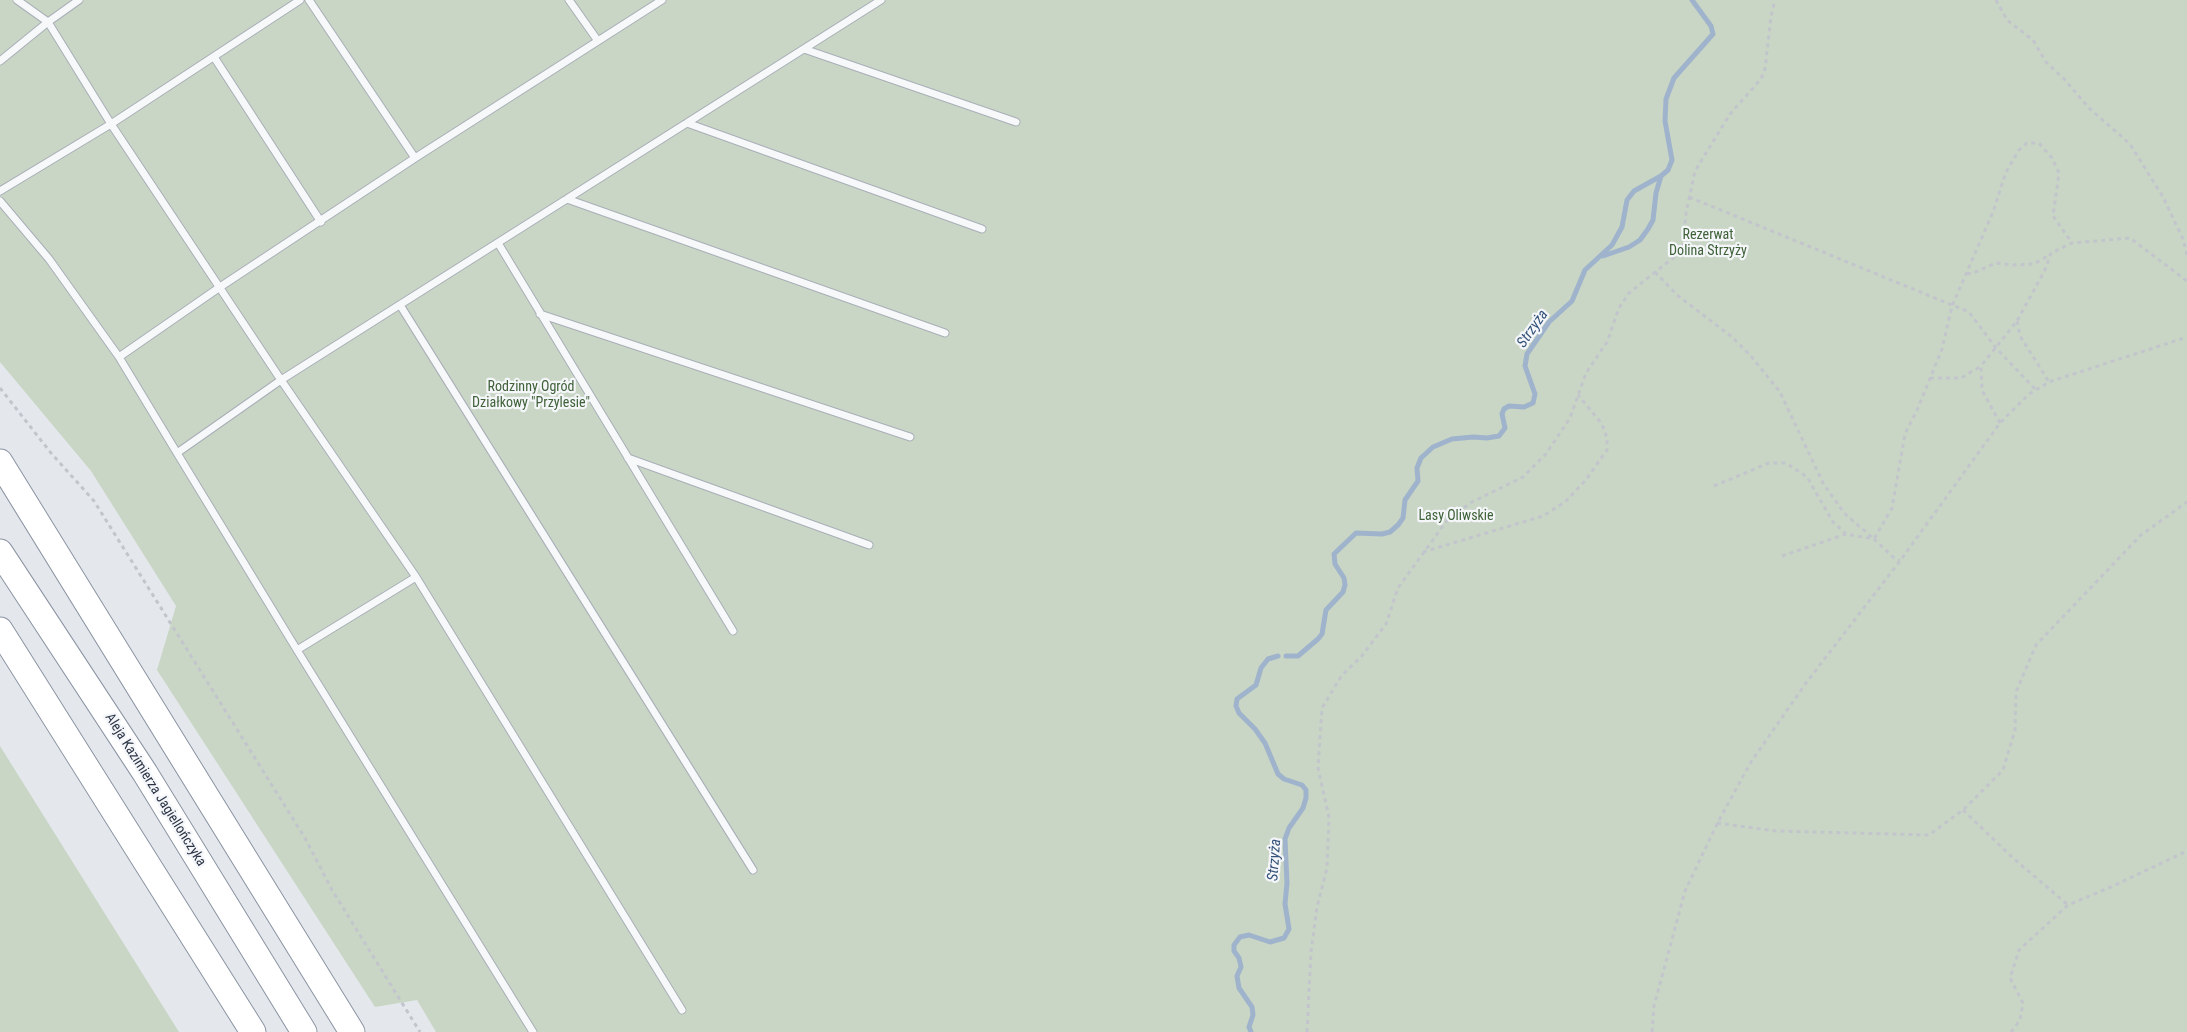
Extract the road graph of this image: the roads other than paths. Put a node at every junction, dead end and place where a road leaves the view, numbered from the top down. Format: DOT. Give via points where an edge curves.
graph roads {
  1 [pos="17,0"];
  2 [pos="78,0"];
  3 [pos="300,0"];
  4 [pos="309,0"];
  5 [pos="569,0"];
  6 [pos="662,0"];
  7 [pos="881,0"];
  8 [pos="48,22"];
  9 [pos="598,41"];
  10 [pos="804,49"];
  11 [pos="214,57"];
  12 [pos="0,61"];
  13 [pos="1016,122"];
  14 [pos="687,123"];
  15 [pos="111,124"];
  16 [pos="415,158"];
  17 [pos="0,191"];
  18 [pos="567,199"];
  19 [pos="0,201"];
  20 [pos="321,222"];
  21 [pos="982,230"];
  22 [pos="498,243"];
  23 [pos="220,287"];
  24 [pos="400,305"];
  25 [pos="540,314"];
  26 [pos="945,333"];
  27 [pos="119,357"];
  28 [pos="281,380"];
  29 [pos="910,436"];
  30 [pos="177,453"];
  31 [pos="628,458"];
  32 [pos="0,462"];
  33 [pos="869,545"];
  34 [pos="0,552"];
  35 [pos="416,577"];
  36 [pos="0,630"];
  37 [pos="733,631"];
  38 [pos="297,650"];
  39 [pos="753,870"];
  40 [pos="682,1010"];
  41 [pos="253,1032"];
  42 [pos="304,1032"];
  43 [pos="352,1032"];
  44 [pos="533,1032"];
  1 -- 8 [label="lane"];
  2 -- 8 [label="lane"];
  3 -- 11 [label="lane"];
  4 -- 16 [label="lane"];
  5 -- 9 [label="lane"];
  6 -- 9 [label="lane"];
  7 -- 10 [label="lane"];
  8 -- 12 [label="lane"];
  8 -- 15 [label="lane"];
  9 -- 16 [label="lane"];
  10 -- 13 [label="lane"];
  10 -- 14 [label="lane"];
  11 -- 15 [label="lane"];
  11 -- 20 [label="lane"];
  14 -- 18 [label="lane"];
  14 -- 21 [label="lane"];
  15 -- 17 [label="lane"];
  15 -- 23 [label="lane"];
  16 -- 20 [label="lane"];
  18 -- 22 [label="lane"];
  18 -- 26 [label="lane"];
  19 -- 27 [label="lane" via="49,259"];
  20 -- 23 [label="lane"];
  22 -- 24 [label="lane"];
  22 -- 25 [label="lane"];
  23 -- 27 [label="lane"];
  23 -- 28 [label="lane"];
  24 -- 28 [label="lane"];
  24 -- 39 [label="lane"];
  25 -- 29 [label="lane"];
  25 -- 31 [label="lane"];
  27 -- 30 [label="lane"];
  28 -- 30 [label="lane"];
  28 -- 35 [label="lane"];
  30 -- 38 [label="lane"];
  31 -- 33 [label="lane"];
  31 -- 37 [label="lane"];
  32 -- 43 [label="highway"];
  34 -- 42 [label="highway, Aleja Kazimierza Jagiellończyka" via="145,772"];
  35 -- 38 [label="lane"];
  35 -- 40 [label="lane"];
  36 -- 41 [label="highway"];
  38 -- 44 [label="lane"];
}
